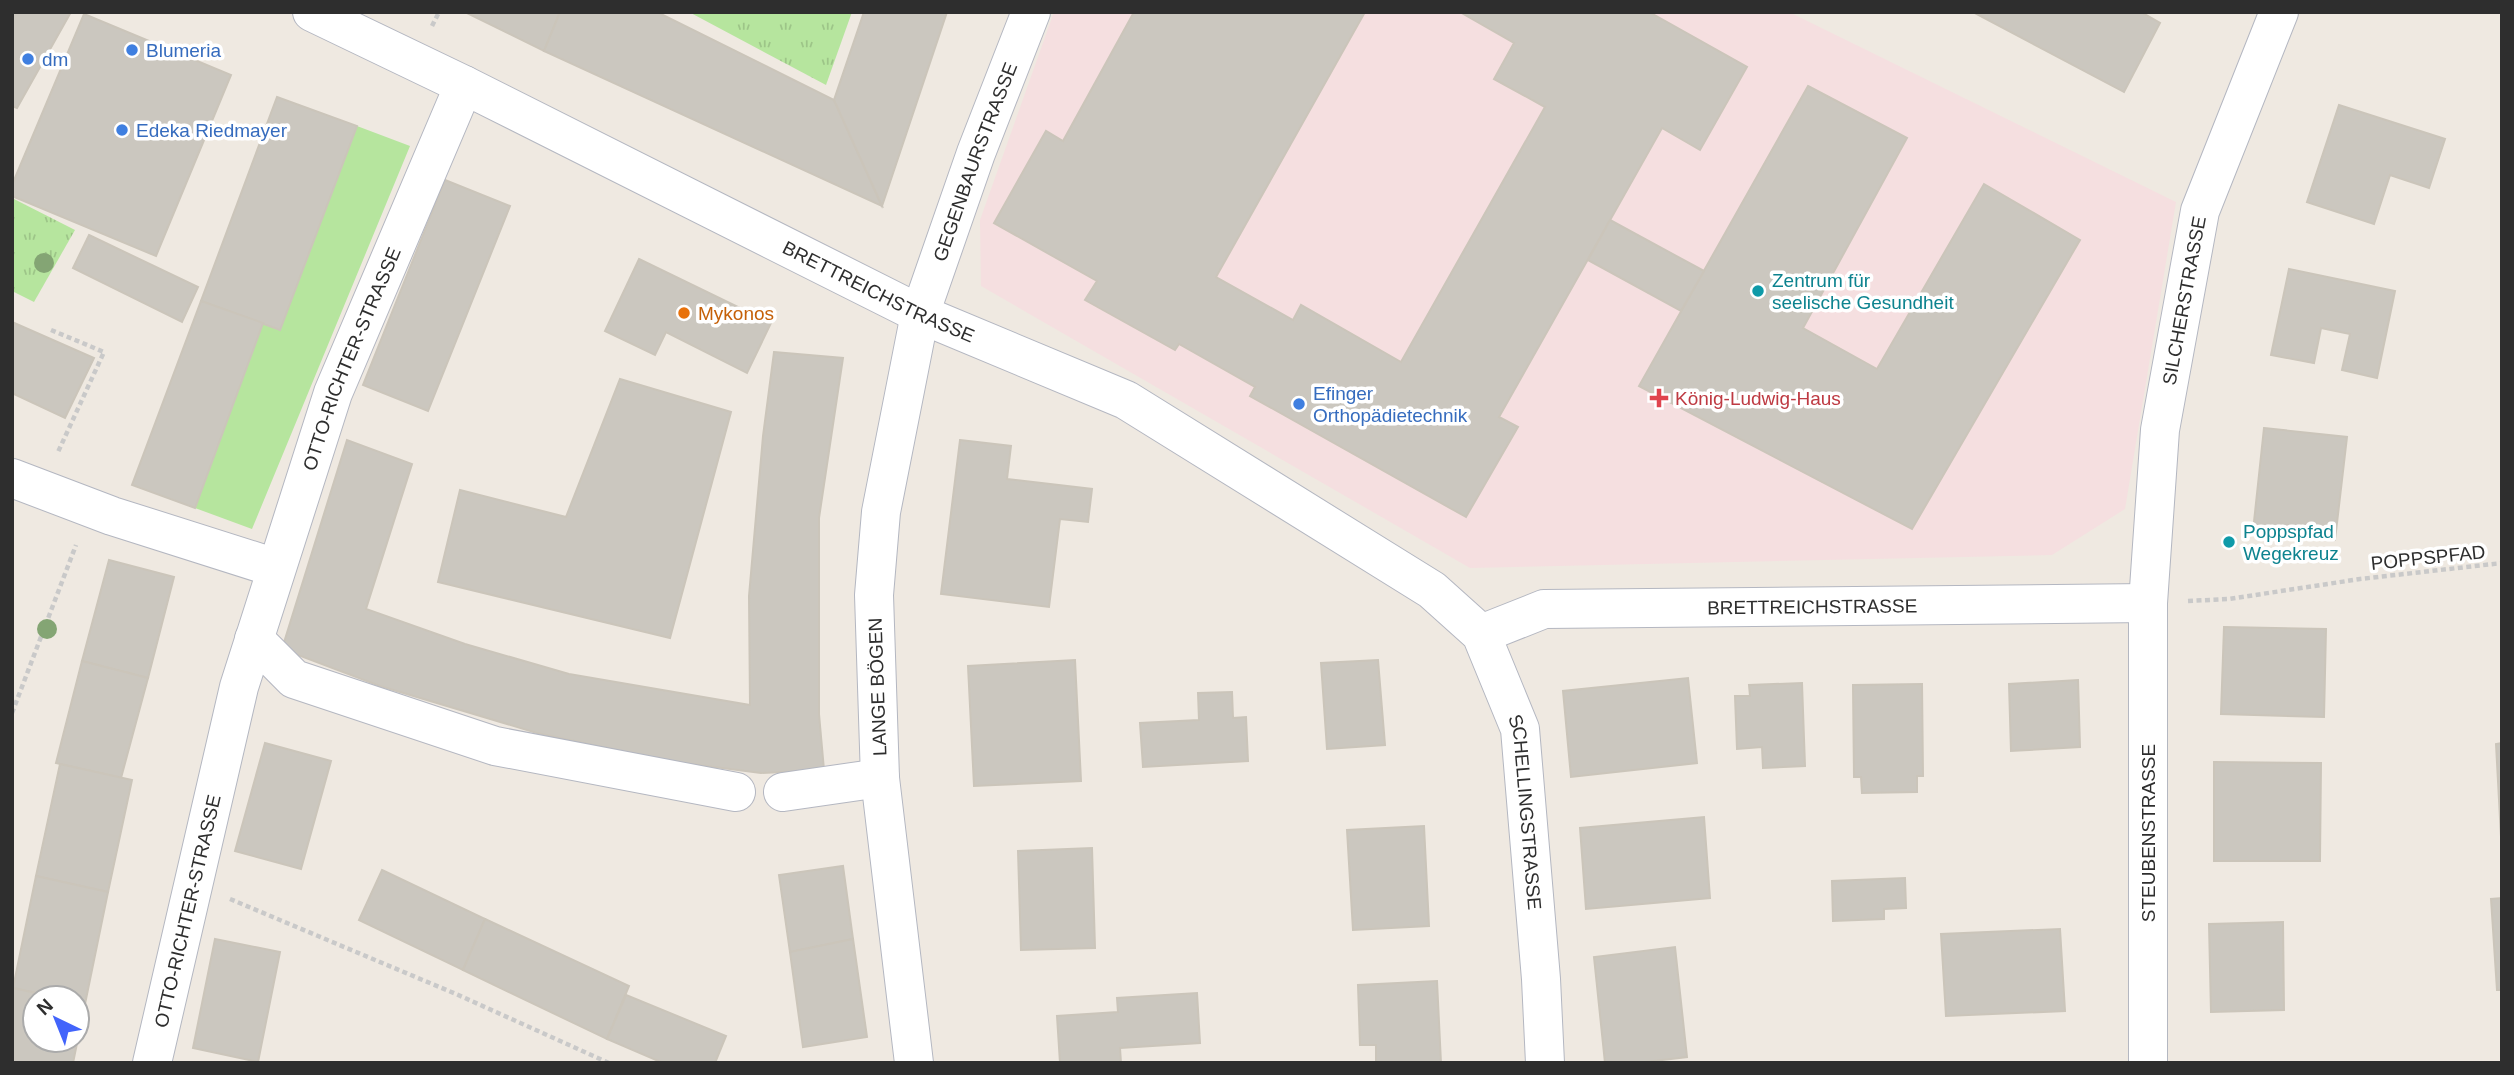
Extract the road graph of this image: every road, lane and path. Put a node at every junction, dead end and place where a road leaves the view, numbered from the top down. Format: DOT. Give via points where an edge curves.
graph roads {
  1 [pos="312,12"];
  2 [pos="1031,12"];
  3 [pos="2279,12"];
  4 [pos="464,85"];
  5 [pos="920,314"];
  6 [pos="51,330"];
  7 [pos="58,453"];
  8 [pos="12,478"];
  9 [pos="90,508"];
  10 [pos="2502,563"];
  11 [pos="276,568"];
  12 [pos="1432,590"];
  13 [pos="2148,603"];
  14 [pos="1481,634"];
  15 [pos="254,639"];
  16 [pos="12,713"];
  17 [pos="880,778"];
  18 [pos="736,792"];
  19 [pos="783,792"];
  20 [pos="193,884"];
  21 [pos="152,1063"];
  22 [pos="609,1063"];
  23 [pos="914,1063"];
  24 [pos="1545,1063"];
  25 [pos="2148,1063"];
  1 -- 4 [label="street, BRETTREICHSTRASSE"];
  2 -- 5 [label="street, GEGENBAURSTRASSE"];
  3 -- 13 [label="street, SILCHERSTRASSE" via="2200,211 2160,430"];
  4 -- 5 [label="street, BRETTREICHSTRASSE"];
  4 -- 11 [label="street, OTTO-RICHTER-STRASSE" via="333,393"];
  5 -- 12 [label="street, BRETTREICHSTRASSE" via="1126,400"];
  5 -- 17 [label="street, LANGE BÖGEN" via="881,512 874,595"];
  6 -- 7 [label="path" via="104,352"];
  8 -- 9 [label="street"];
  9 -- 11 [label="street"];
  9 -- 16 [label="path"];
  10 -- 13 [label="path, POPPSPFAD" via="2229,599"];
  11 -- 15 [label="street, OTTO-RICHTER-STRASSE"];
  12 -- 14 [label="street, SCHELLINGSTRASSE"];
  13 -- 14 [label="street, BRETTREICHSTRASSE" via="1544,609"];
  13 -- 25 [label="street, STEUBENSTRASSE"];
  14 -- 24 [label="street, SCHELLINGSTRASSE" via="1520,729"];
  15 -- 18 [label="street" via="294,679 495,746"];
  15 -- 20 [label="street, OTTO-RICHTER-STRASSE"];
  17 -- 19 [label="street"];
  17 -- 23 [label="street, LANGE BÖGEN"];
  20 -- 21 [label="street, OTTO-RICHTER-STRASSE"];
  20 -- 22 [label="path"];
}
